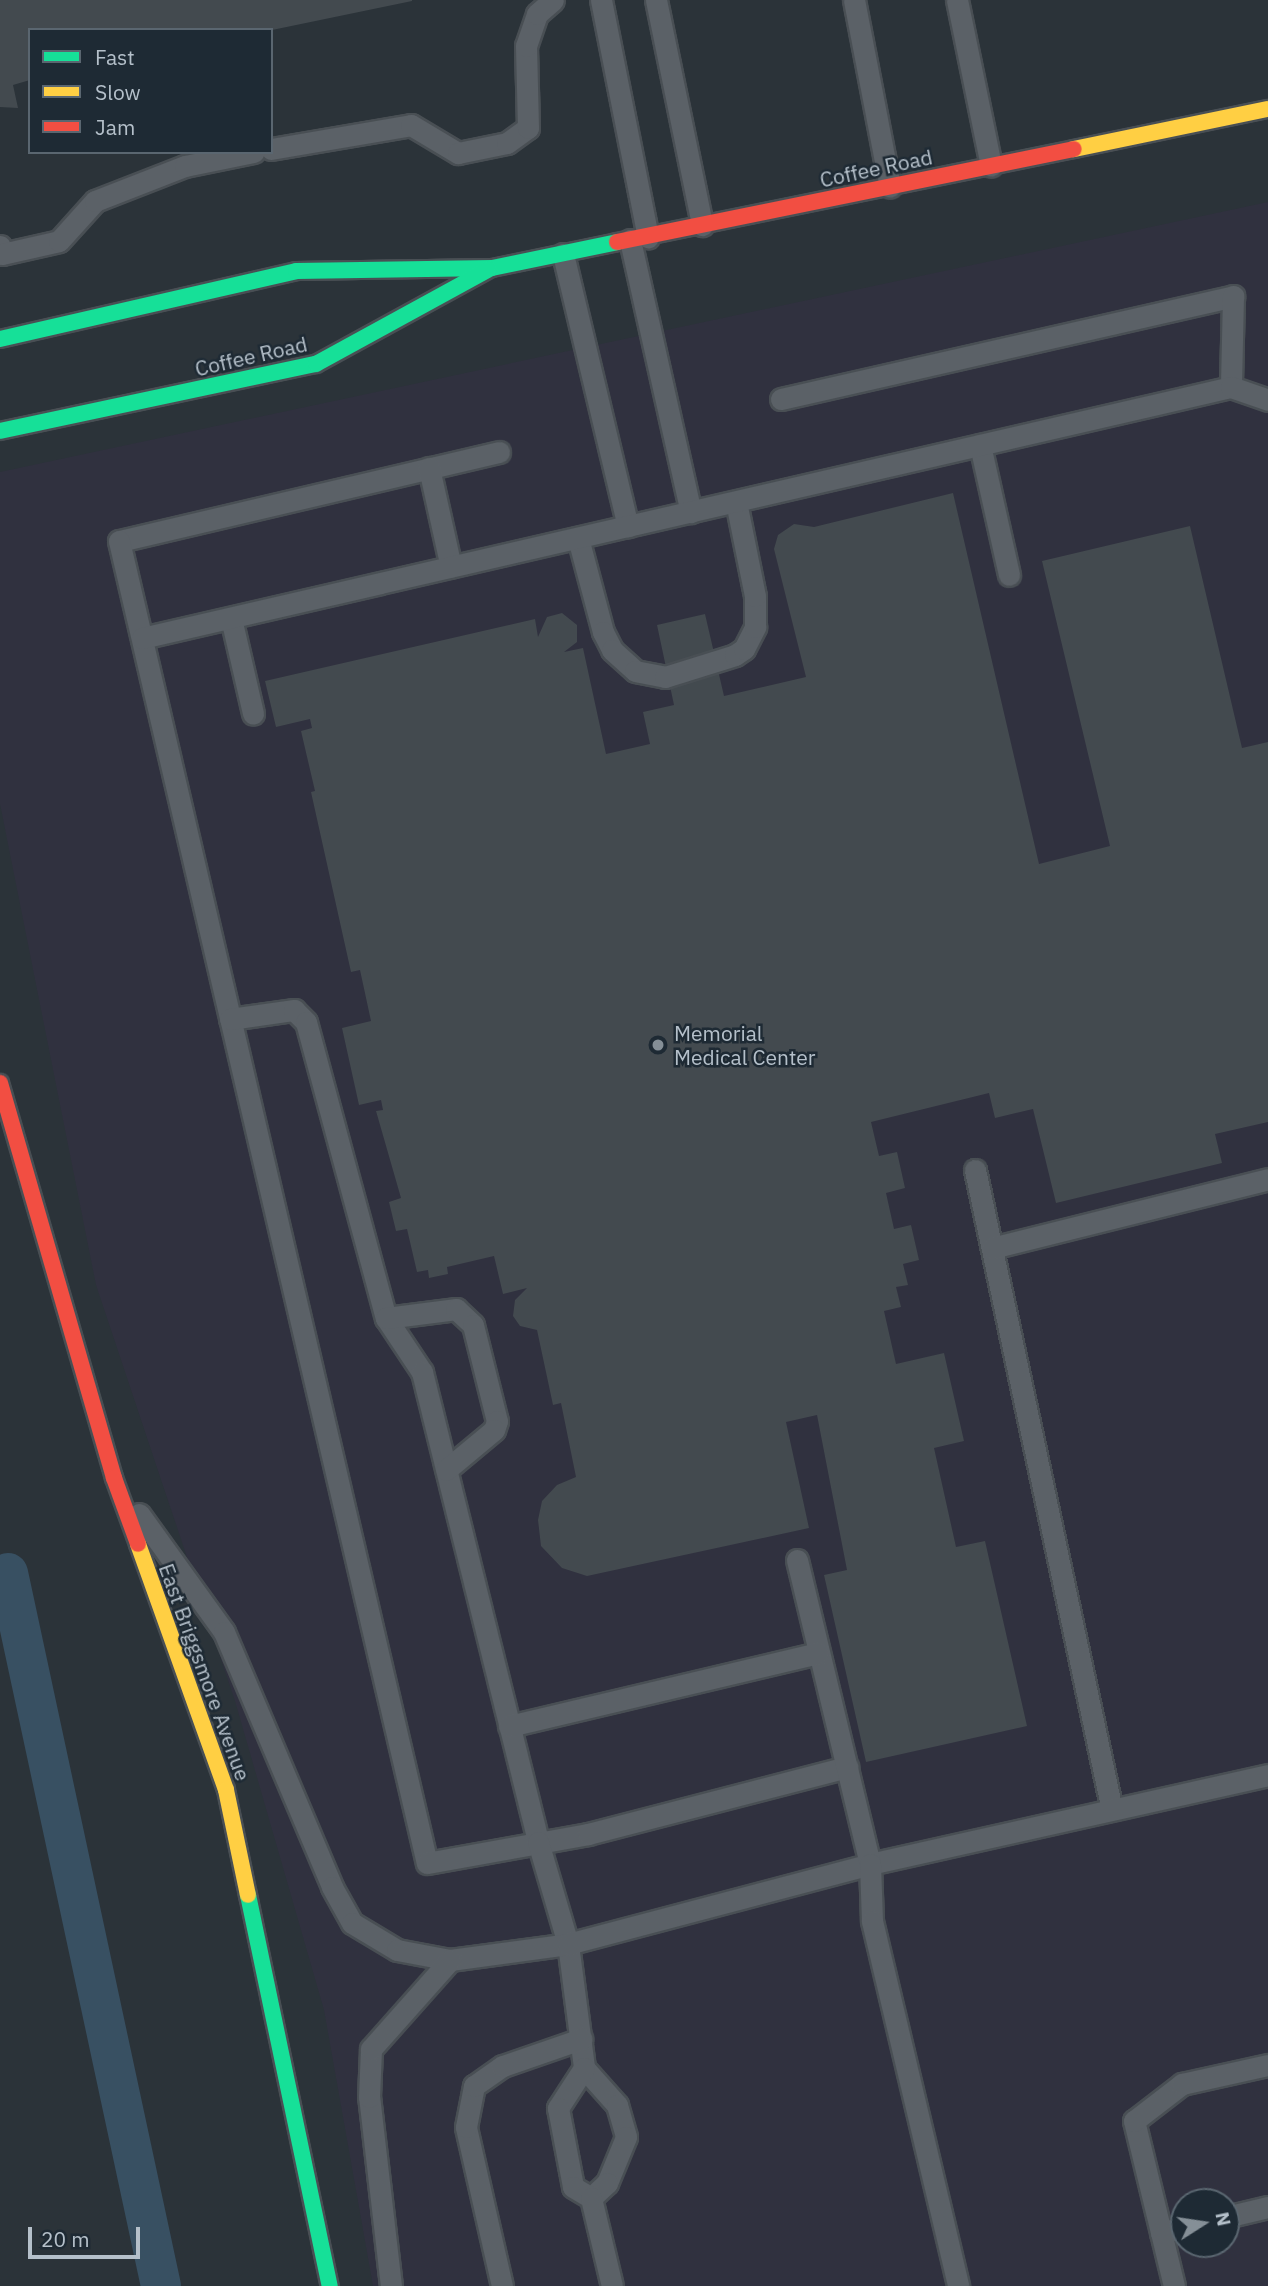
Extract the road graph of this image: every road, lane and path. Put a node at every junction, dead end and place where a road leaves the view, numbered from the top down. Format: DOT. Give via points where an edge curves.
graph roads {
  1 [pos="554,0"];
  2 [pos="601,0"];
  3 [pos="656,0"];
  4 [pos="853,0"];
  5 [pos="957,0"];
  6 [pos="1268,108"];
  7 [pos="273,149"];
  8 [pos="244,154"];
  9 [pos="991,166"];
  10 [pos="890,187"];
  11 [pos="702,225"];
  12 [pos="639,238"];
  13 [pos="0,246"];
  14 [pos="563,254"];
  15 [pos="492,268"];
  16 [pos="13,319"];
  17 [pos="76,322"];
  18 [pos="0,340"];
  19 [pos="1231,387"];
  20 [pos="781,399"];
  21 [pos="1268,400"];
  22 [pos="0,431"];
  23 [pos="980,445"];
  24 [pos="499,452"];
  25 [pos="429,468"];
  26 [pos="736,502"];
  27 [pos="691,512"];
  28 [pos="628,526"];
  29 [pos="578,538"];
  30 [pos="452,567"];
  31 [pos="1009,575"];
  32 [pos="231,618"];
  33 [pos="142,638"];
  34 [pos="253,713"];
  35 [pos="230,1019"];
  36 [pos="0,1083"];
  37 [pos="975,1170"];
  38 [pos="1268,1179"];
  39 [pos="992,1248"];
  40 [pos="386,1318"];
  41 [pos="446,1470"];
  42 [pos="114,1478"];
  43 [pos="797,1560"];
  44 [pos="817,1653"];
  45 [pos="509,1726"];
  46 [pos="847,1767"];
  47 [pos="1268,1775"];
  48 [pos="1112,1810"];
  49 [pos="538,1842"];
  50 [pos="870,1864"];
  51 [pos="568,1944"];
  52 [pos="450,1960"];
  53 [pos="581,2039"];
  54 [pos="1268,2065"];
  55 [pos="584,2068"];
  56 [pos="592,2198"];
  57 [pos="1268,2207"];
  58 [pos="1240,2214"];
  59 [pos="1170,2231"];
  60 [pos="1161,2233"];
  61 [pos="330,2286"];
  62 [pos="391,2286"];
  63 [pos="502,2286"];
  64 [pos="612,2286"];
  65 [pos="958,2286"];
  66 [pos="1174,2286"];
  1 -- 7 [label="lane" via="537,14 526,46 528,128 507,143 458,153 411,125"];
  2 -- 12 [label="lane"];
  3 -- 11 [label="lane"];
  4 -- 10 [label="lane"];
  5 -- 9 [label="lane"];
  6 -- 9 [label="main road, Coffee Road"];
  8 -- 13 [label="lane" via="185,166 95,201 59,241 2,254"];
  9 -- 10 [label="main road, Coffee Road"];
  10 -- 11 [label="main road, Coffee Road"];
  11 -- 12 [label="main road, Coffee Road"];
  12 -- 14 [label="main road, Coffee Road"];
  12 -- 27 [label="lane"];
  14 -- 15 [label="main road, Coffee Road"];
  14 -- 28 [label="lane"];
  15 -- 17 [label="main road, Coffee Road" via="296,271"];
  15 -- 22 [label="main road, Coffee Road" via="316,364"];
  16 -- 17 [label="main road"];
  17 -- 18 [label="main road, Coffee Road"];
  19 -- 20 [label="lane" via="1233,296"];
  19 -- 21 [label="lane"];
  19 -- 23 [label="lane"];
  23 -- 26 [label="lane"];
  23 -- 31 [label="lane"];
  24 -- 25 [label="lane"];
  25 -- 30 [label="lane"];
  25 -- 33 [label="lane" via="119,541"];
  26 -- 27 [label="lane"];
  26 -- 29 [label="lane" via="755,596 755,627 735,656 665,677 635,671 612,650"];
  27 -- 28 [label="lane"];
  28 -- 29 [label="lane"];
  29 -- 30 [label="lane"];
  30 -- 32 [label="lane"];
  32 -- 33 [label="lane"];
  32 -- 34 [label="lane"];
  33 -- 35 [label="lane"];
  35 -- 40 [label="lane" via="293,1010 306,1022"];
  35 -- 49 [label="lane" via="427,1863"];
  36 -- 42 [label="main road, East Briggsmore Avenue"];
  37 -- 39 [label="lane"];
  38 -- 39 [label="lane"];
  39 -- 48 [label="lane"];
  40 -- 41 [label="lane" via="422,1373"];
  40 -- 41 [label="lane" via="456,1309 473,1325 497,1421 494,1430"];
  41 -- 45 [label="lane"];
  42 -- 52 [label="lane" via="224,1632 352,1923 397,1950"];
  42 -- 61 [label="main road, East Briggsmore Avenue" via="226,1790"];
  43 -- 44 [label="lane"];
  44 -- 45 [label="lane"];
  44 -- 46 [label="lane"];
  45 -- 49 [label="lane"];
  46 -- 49 [label="lane" via="588,1834"];
  46 -- 50 [label="lane"];
  47 -- 48 [label="lane"];
  48 -- 50 [label="lane"];
  49 -- 51 [label="lane"];
  50 -- 51 [label="lane"];
  50 -- 65 [label="lane" via="872,1921"];
  51 -- 52 [label="lane"];
  51 -- 53 [label="lane"];
  52 -- 62 [label="lane" via="370,2049 369,2097"];
  53 -- 55 [label="lane"];
  53 -- 63 [label="lane" via="503,2066 474,2086 466,2127"];
  54 -- 60 [label="lane" via="1182,2084 1135,2121"];
  55 -- 56 [label="lane" via="558,2108 573,2187"];
  55 -- 56 [label="lane" via="617,2105 626,2137 607,2183"];
  56 -- 64 [label="lane"];
  57 -- 58 [label="lane"];
  59 -- 60 [label="lane"];
  60 -- 66 [label="lane"];
}
